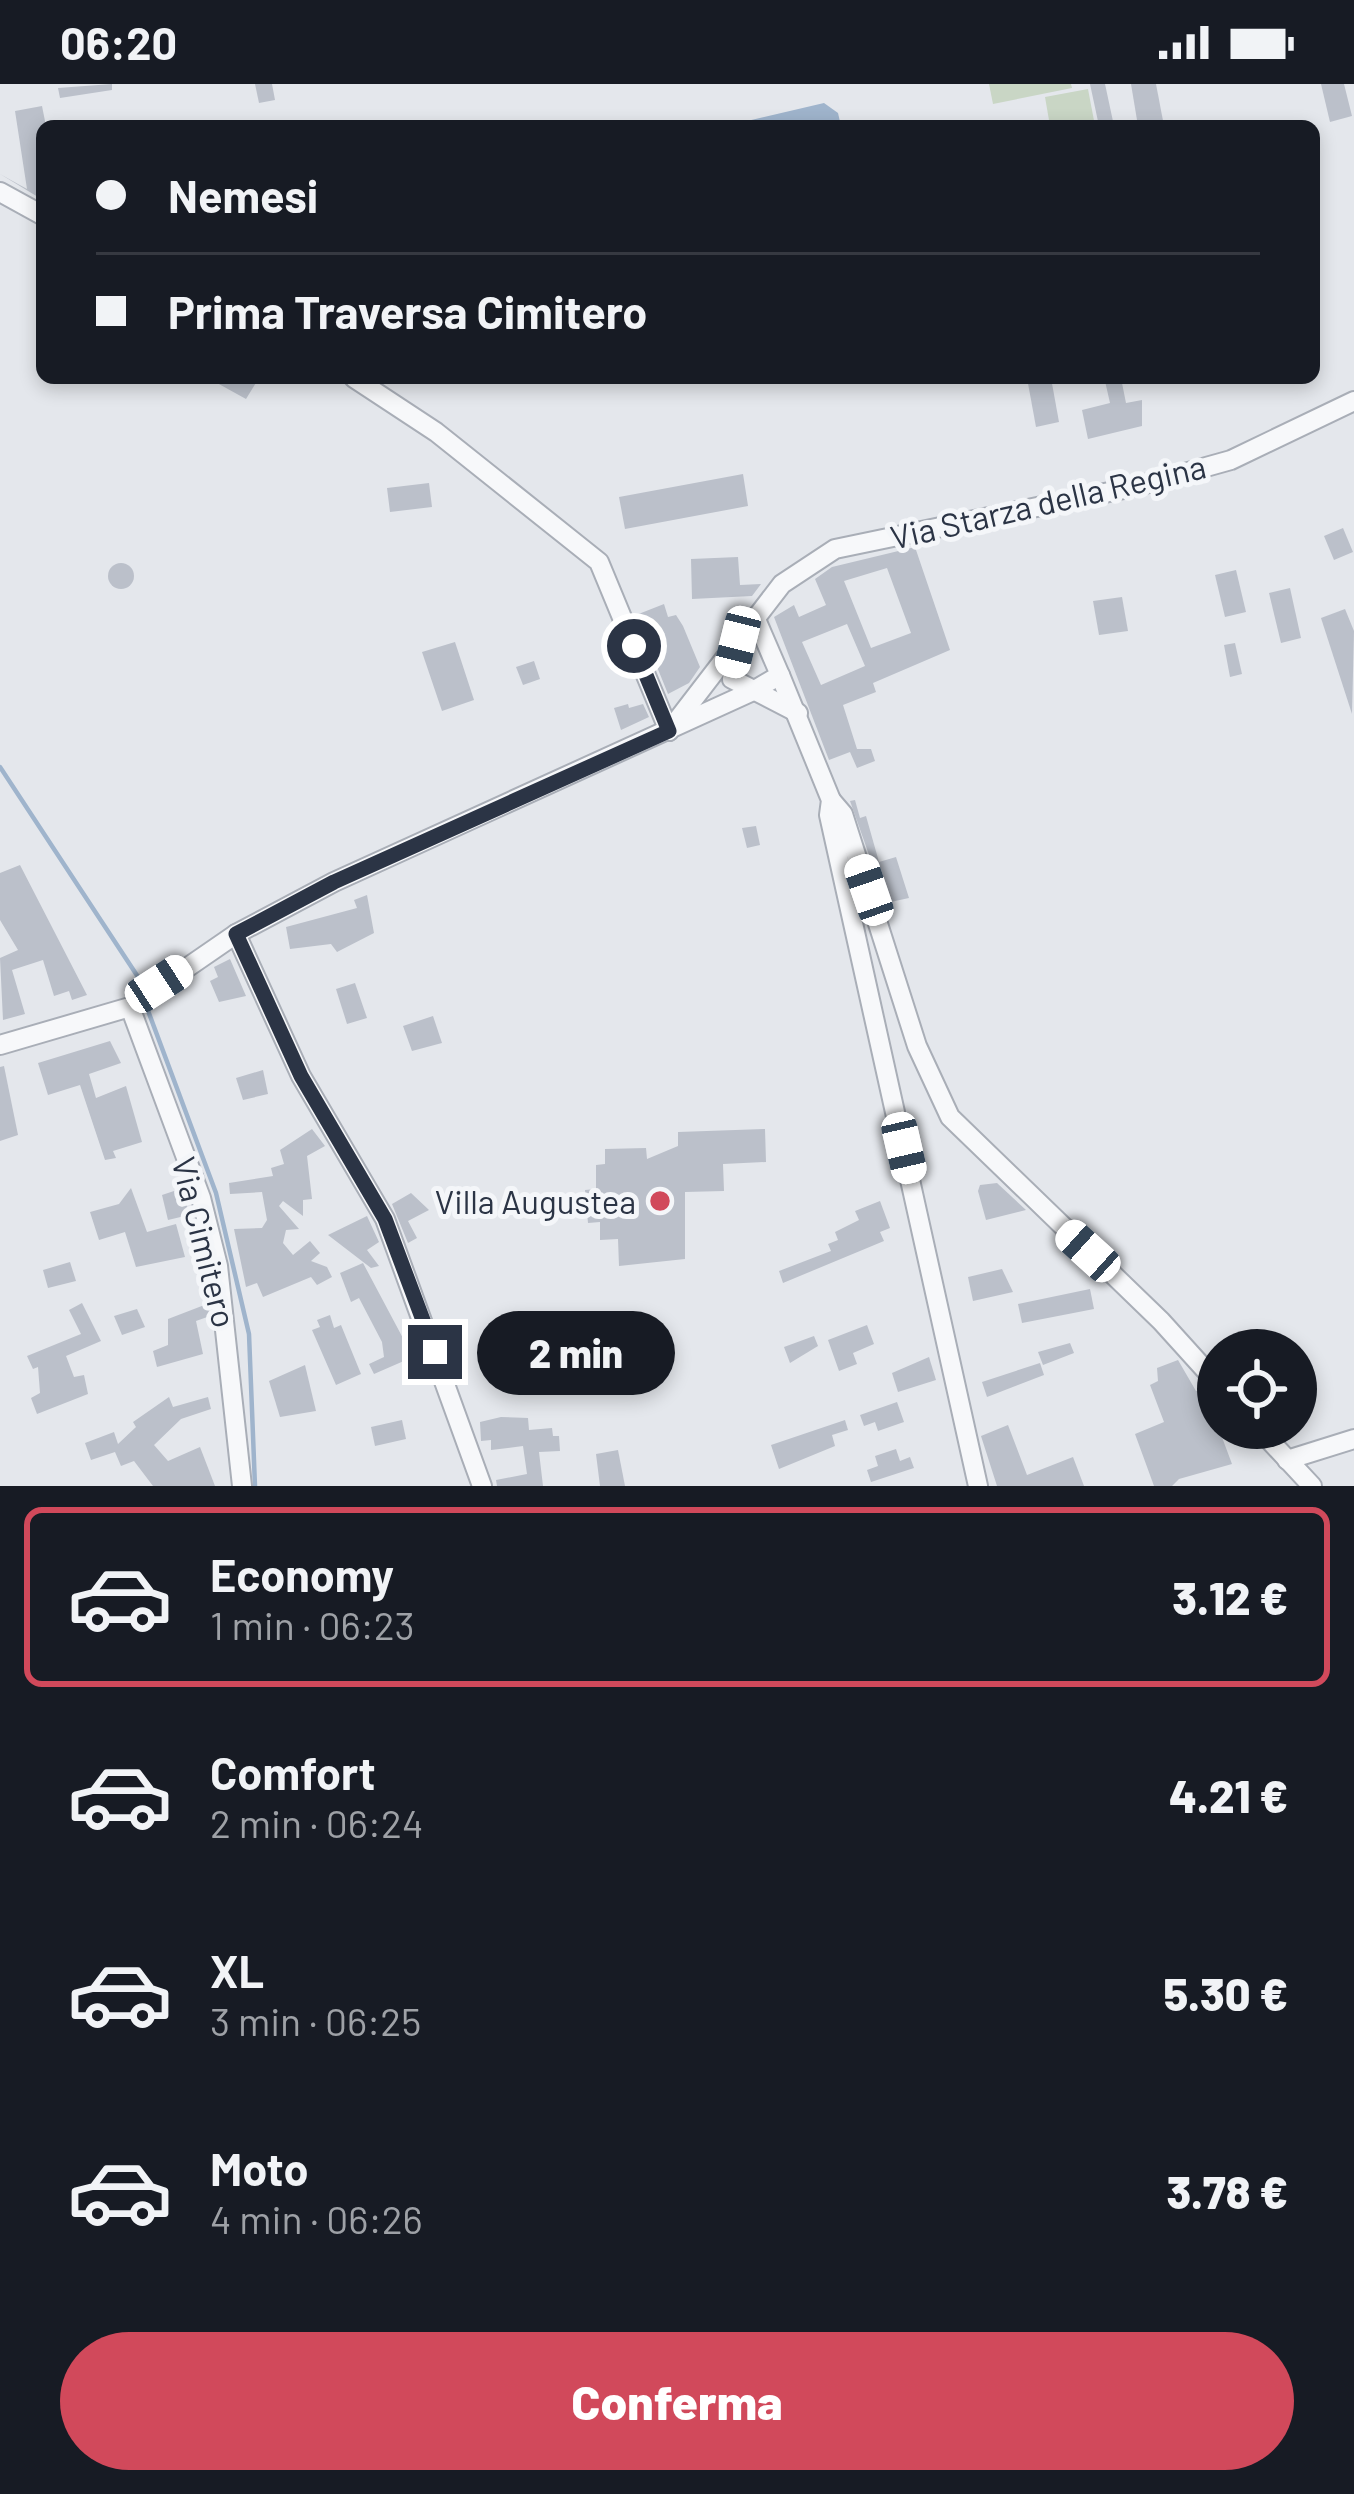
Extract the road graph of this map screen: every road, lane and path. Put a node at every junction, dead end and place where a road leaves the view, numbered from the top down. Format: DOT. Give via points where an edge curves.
graph roads {
  1 [pos="0,192"];
  2 [pos="36,211"];
  3 [pos="364,384"];
  4 [pos="1354,400"];
  5 [pos="755,617"];
  6 [pos="738,642"];
  7 [pos="780,675"];
  8 [pos="753,692"];
  9 [pos="798,712"];
  10 [pos="669,731"];
  11 [pos="831,800"];
  12 [pos="236,934"];
  13 [pos="130,1007"];
  14 [pos="0,1045"];
  15 [pos="1197,1361"];
  16 [pos="1354,1439"];
  17 [pos="1277,1449"];
  18 [pos="1287,1460"];
  19 [pos="242,1486"];
  20 [pos="482,1486"];
  21 [pos="978,1486"];
  22 [pos="1312,1486"];
  1 -- 2 [label="street"];
  3 -- 10 [label="street" via="599,562"];
  4 -- 5 [label="street, Via Starza della Regina" via="1231,460 836,549 782,584"];
  5 -- 6 [label="street, Via Starza della Regina"];
  5 -- 7 [label="street"];
  6 -- 8 [label="street" via="731,679"];
  6 -- 10 [label="street, Via Starza della Regina"];
  7 -- 8 [label="street, Via Starza della Regina"];
  7 -- 9 [label="street"];
  8 -- 9 [label="street"];
  8 -- 10 [label="street, Via Starza della Regina"];
  9 -- 11 [label="street"];
  10 -- 12 [label="street, Via Starza della Regina"];
  11 -- 15 [label="street" via="843,814 917,1046 950,1118"];
  11 -- 21 [label="street"];
  12 -- 13 [label="street, Via Starza della Regina"];
  12 -- 20 [label="street" via="301,1076 385,1219"];
  13 -- 14 [label="street, Via Starza della Regina"];
  13 -- 19 [label="street, Via Cimitero" via="218,1266"];
  16 -- 18 [label="street"];
  17 -- 18 [label="street"];
  18 -- 22 [label="street"];
}
